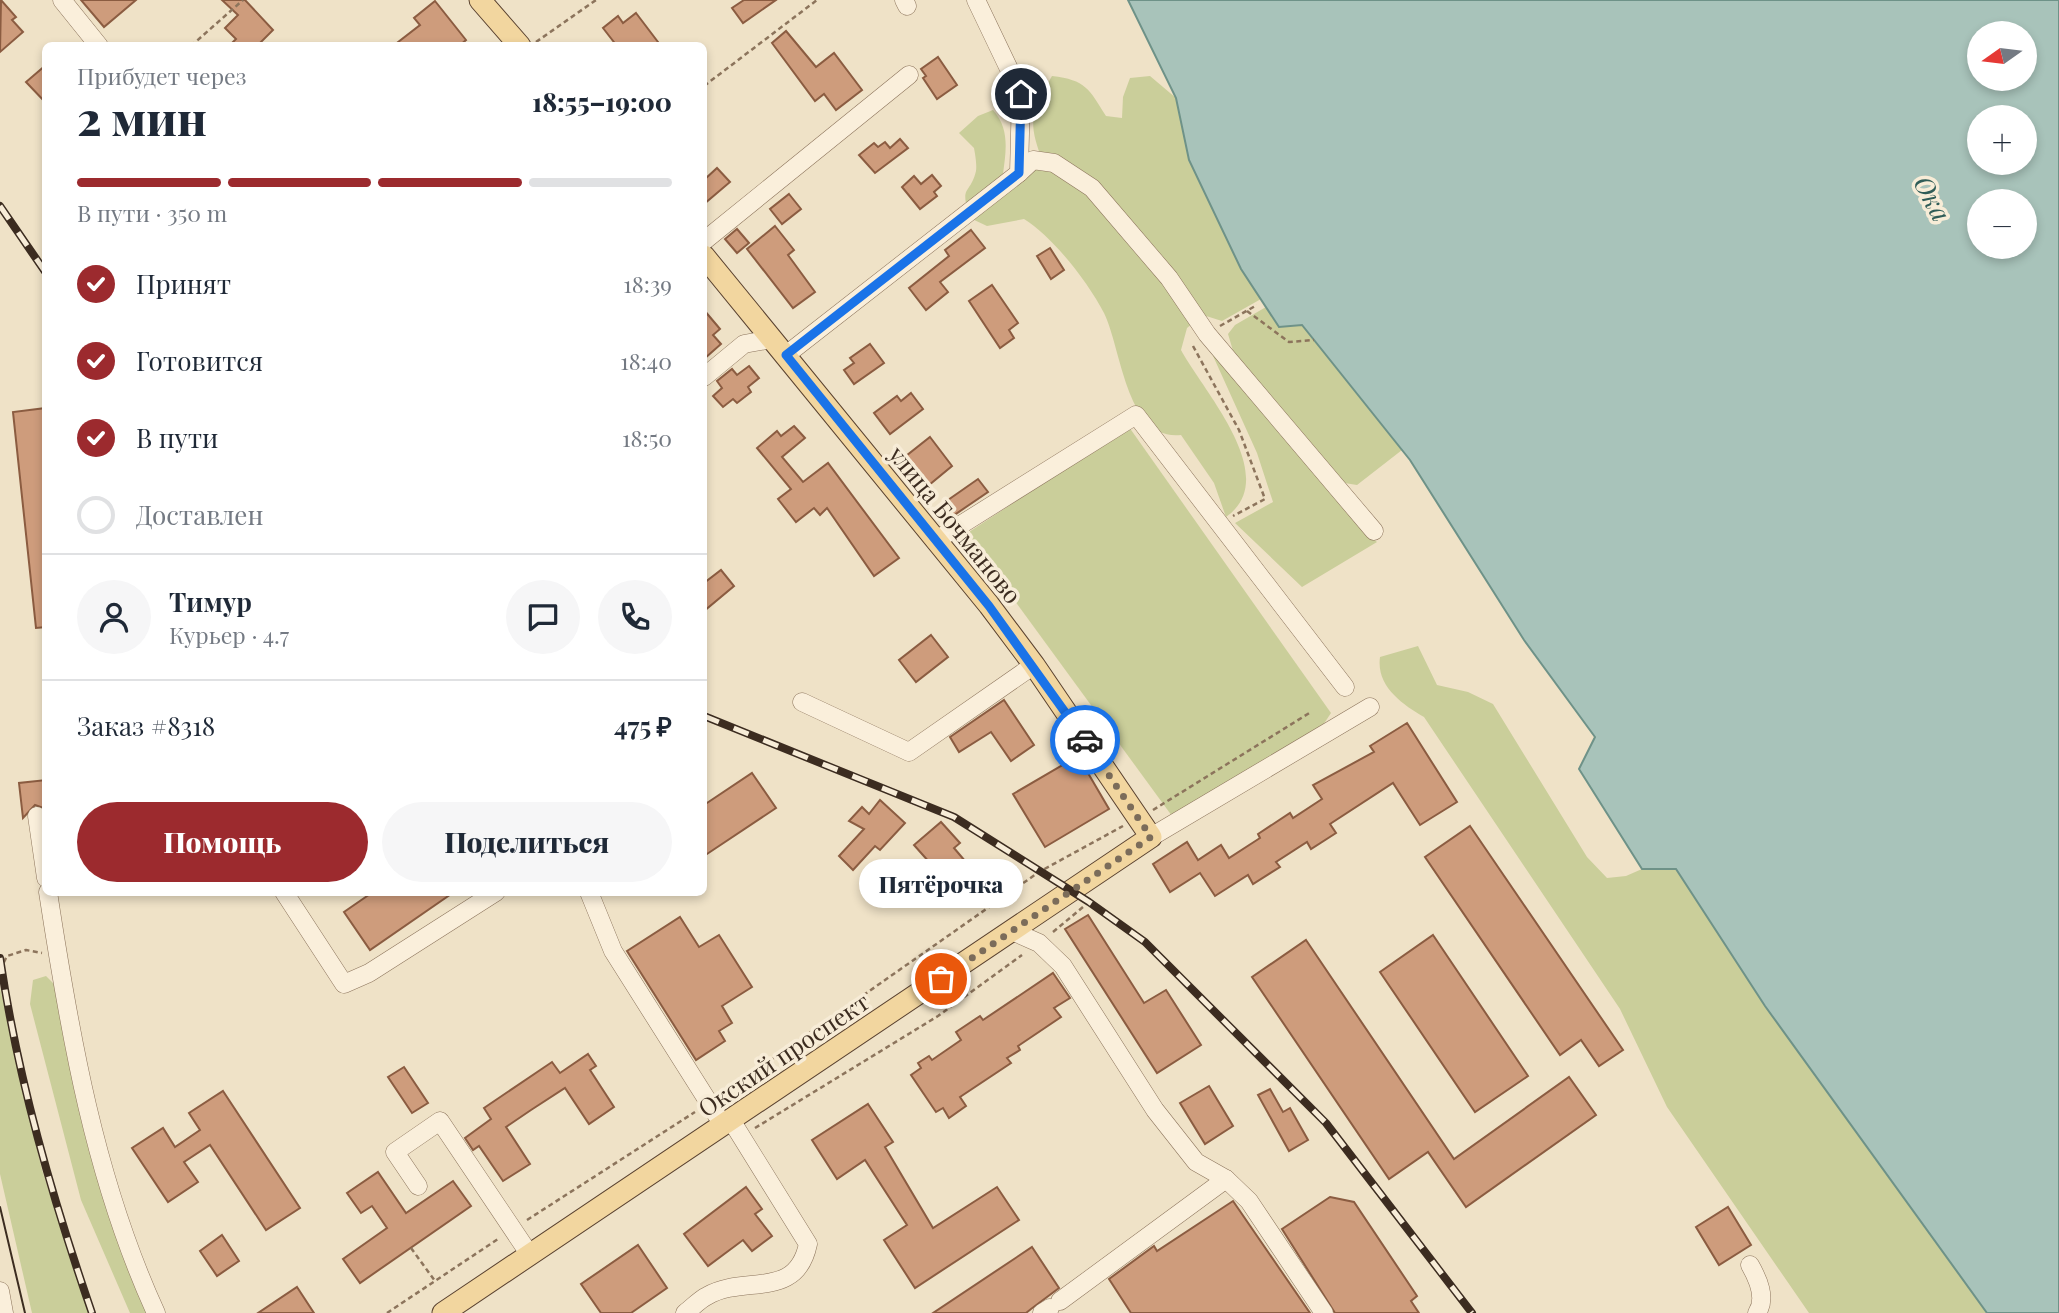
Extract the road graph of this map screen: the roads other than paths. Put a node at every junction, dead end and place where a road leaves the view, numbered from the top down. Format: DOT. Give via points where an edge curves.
graph roads {
  1 [pos="62,0"];
  2 [pos="480,0"];
  3 [pos="976,0"];
  4 [pos="96,42"];
  5 [pos="517,42"];
  6 [pos="909,75"];
  7 [pos="1019,173"];
  8 [pos="707,239"];
  9 [pos="707,260"];
  10 [pos="772,339"];
  11 [pos="786,355"];
  12 [pos="707,375"];
  13 [pos="1374,531"];
  14 [pos="935,541"];
  15 [pos="1034,664"];
  16 [pos="1345,687"];
  17 [pos="802,702"];
  18 [pos="1370,707"];
  19 [pos="37,816"];
  20 [pos="1151,837"];
  21 [pos="42,850"];
  22 [pos="49,896"];
  23 [pos="287,896"];
  24 [pos="490,896"];
  25 [pos="591,896"];
  26 [pos="1012,931"];
  27 [pos="732,1127"];
  28 [pos="1226,1180"];
  29 [pos="418,1186"];
  30 [pos="530,1255"];
  31 [pos="1750,1265"];
  32 [pos="0,1291"];
  33 [pos="1050,1307"];
  34 [pos="4,1313"];
  35 [pos="156,1313"];
  36 [pos="443,1313"];
  37 [pos="685,1313"];
  38 [pos="1324,1313"];
  39 [pos="1758,1313"];
  1 -- 4 [label="street"];
  2 -- 5 [label="main road"];
  3 -- 7 [label="street" via="1021,94"];
  6 -- 8 [label="street"];
  7 -- 11 [label="street"];
  7 -- 13 [label="street" via="1033,160 1054,163 1091,188"];
  9 -- 10 [label="main road, улица Бочманово"];
  10 -- 11 [label="main road, улица Бочманово"];
  10 -- 12 [label="street" via="744,344"];
  11 -- 14 [label="main road, улица Бочманово"];
  14 -- 15 [label="main road, улица Бочманово"];
  14 -- 16 [label="street" via="1136,415"];
  15 -- 17 [label="street" via="909,752"];
  15 -- 20 [label="main road, улица Бочманово"];
  18 -- 20 [label="street"];
  19 -- 21 [label="street"];
  20 -- 26 [label="main road, Окский проспект"];
  22 -- 35 [label="street" via="68,1021 107,1185"];
  23 -- 24 [label="street" via="344,984 369,973"];
  25 -- 27 [label="street" via="612,951 710,1102"];
  26 -- 27 [label="main road, Окский проспект"];
  26 -- 28 [label="street" via="1039,943 1063,966 1155,1110 1196,1162"];
  27 -- 30 [label="main road, Окский проспект"];
  27 -- 37 [label="street" via="808,1244 804,1262 789,1278 708,1295"];
  28 -- 33 [label="street"];
  28 -- 38 [label="street" via="1249,1201"];
  29 -- 30 [label="street" via="395,1152 440,1121"];
  30 -- 36 [label="main road, Окский проспект"];
  31 -- 39 [label="street" via="1759,1282 1762,1306"];
  32 -- 34 [label="street"];
}
